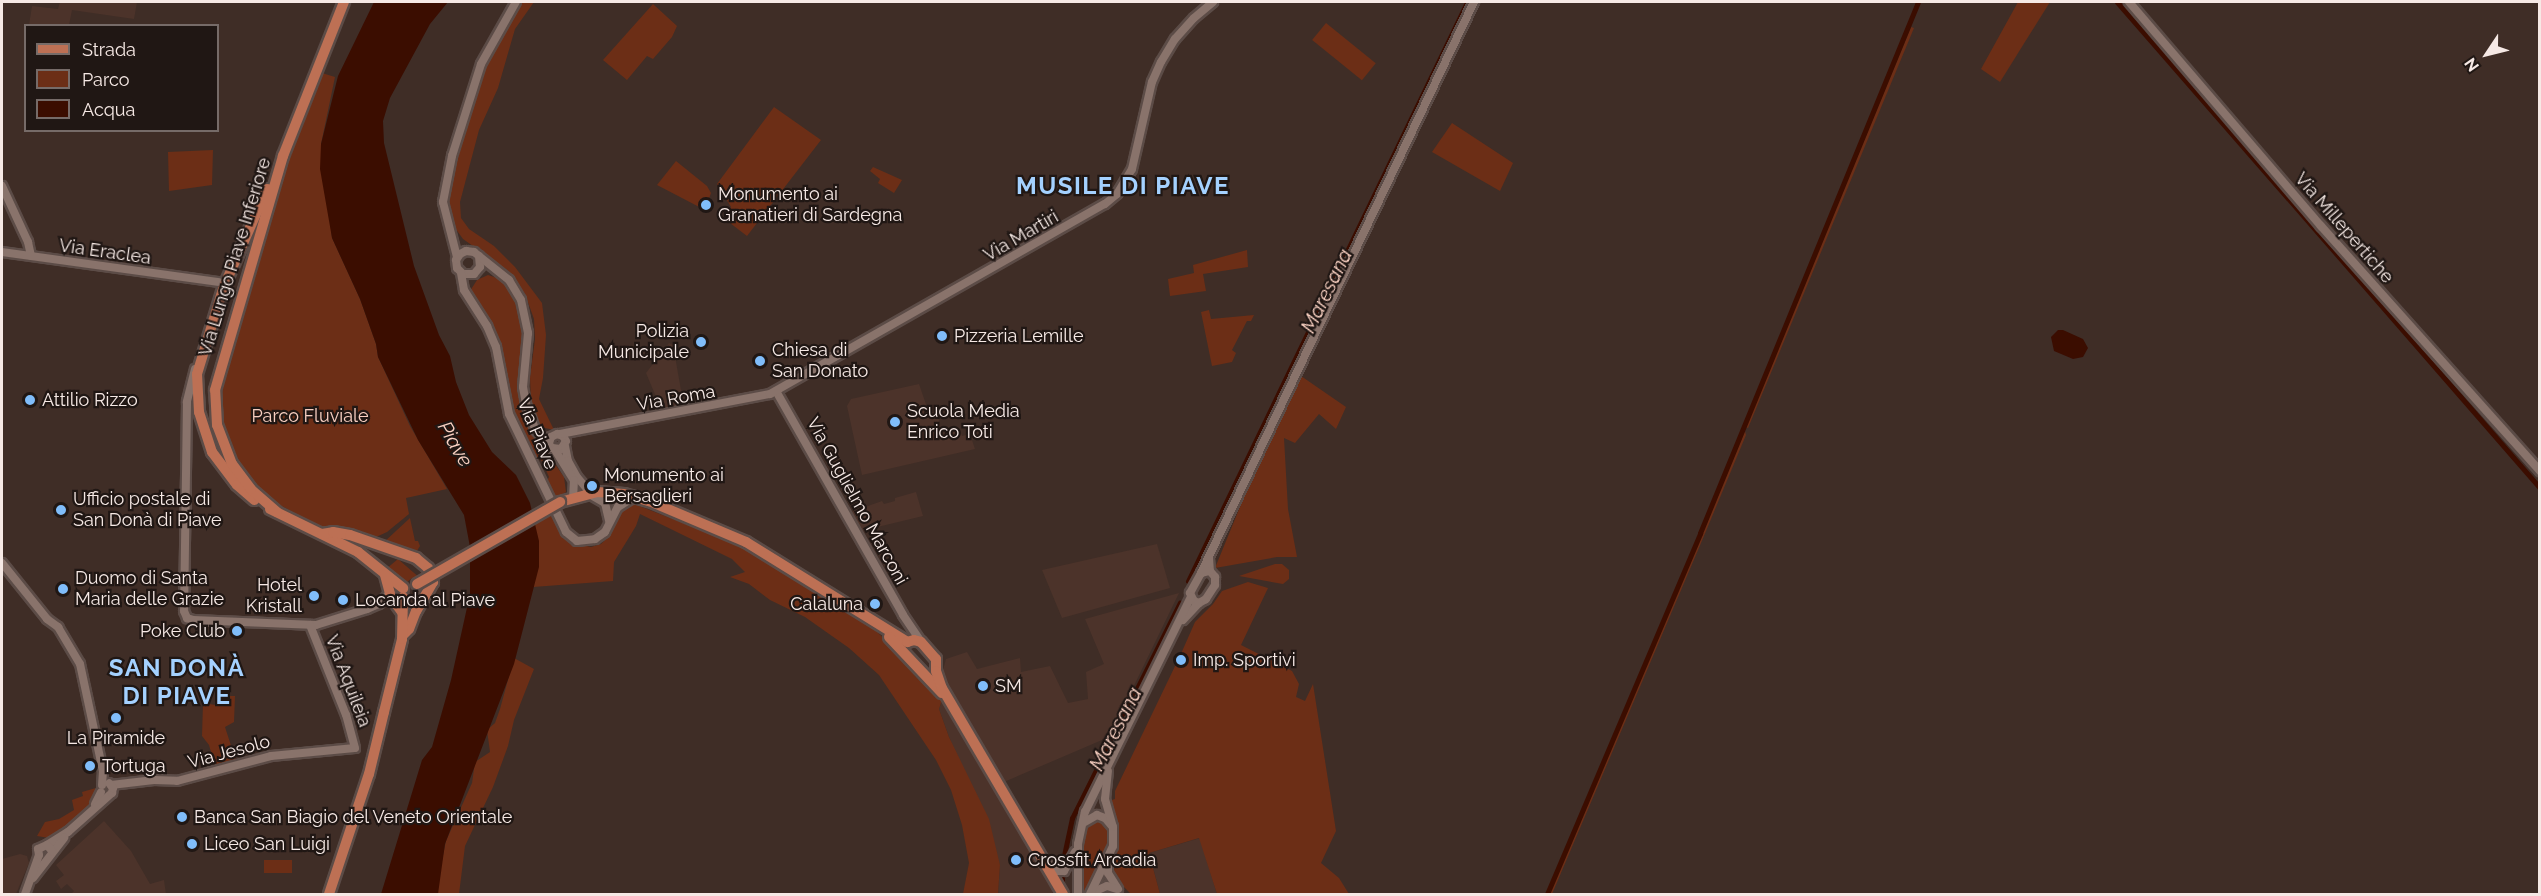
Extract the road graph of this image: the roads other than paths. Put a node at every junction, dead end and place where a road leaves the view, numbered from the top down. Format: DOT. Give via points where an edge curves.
graph roads {
  1 [pos="344,2"];
  2 [pos="516,2"];
  3 [pos="1213,2"];
  4 [pos="1474,2"];
  5 [pos="2129,2"];
  6 [pos="283,156"];
  7 [pos="2,186"];
  8 [pos="451,230"];
  9 [pos="468,250"];
  10 [pos="2,252"];
  11 [pos="31,256"];
  12 [pos="479,256"];
  13 [pos="458,257"];
  14 [pos="461,273"];
  15 [pos="475,273"];
  16 [pos="503,274"];
  17 [pos="222,284"];
  18 [pos="467,297"];
  19 [pos="201,355"];
  20 [pos="196,382"];
  21 [pos="776,391"];
  22 [pos="187,404"];
  23 [pos="534,424"];
  24 [pos="579,430"];
  25 [pos="557,434"];
  26 [pos="549,443"];
  27 [pos="565,443"];
  28 [pos="555,450"];
  29 [pos="2540,471"];
  30 [pos="592,493"];
  31 [pos="636,496"];
  32 [pos="573,498"];
  33 [pos="277,512"];
  34 [pos="609,524"];
  35 [pos="322,534"];
  36 [pos="1209,552"];
  37 [pos="2,563"];
  38 [pos="1210,571"];
  39 [pos="1201,573"];
  40 [pos="403,592"];
  41 [pos="1191,597"];
  42 [pos="1199,603"];
  43 [pos="876,624"];
  44 [pos="310,625"];
  45 [pos="909,627"];
  46 [pos="405,630"];
  47 [pos="1172,632"];
  48 [pos="907,642"];
  49 [pos="921,642"];
  50 [pos="903,654"];
  51 [pos="936,671"];
  52 [pos="922,675"];
  53 [pos="951,702"];
  54 [pos="355,745"];
  55 [pos="1110,760"];
  56 [pos="106,788"];
  57 [pos="1082,823"];
  58 [pos="1113,827"];
  59 [pos="1078,844"];
  60 [pos="1034,847"];
  61 [pos="1108,857"];
  62 [pos="1061,892"];
  63 [pos="25,894"];
  64 [pos="330,894"];
  65 [pos="1078,894"];
  66 [pos="1090,894"];
  1 -- 6 [label="main road, Via Lungo Piave Inferiore"];
  2 -- 8 [label="street" via="480,64 452,156 443,202"];
  3 -- 21 [label="street, Via Martiri" via="1175,39 1161,62 1152,82 1132,169 1113,198"];
  4 -- 36 [label="street"];
  5 -- 29 [label="street, Via Millepertiche" via="2321,226"];
  6 -- 17 [label="main road, Via Lungo Piave Inferiore"];
  6 -- 33 [label="main road, Via Lungo Piave Inferiore" via="215,390 217,424 232,464"];
  7 -- 11 [label="street"];
  8 -- 9 [label="street"];
  8 -- 13 [label="street"];
  9 -- 12 [label="street"];
  9 -- 13 [label="street"];
  10 -- 11 [label="street, Via Eraclea"];
  11 -- 17 [label="street, Via Eraclea"];
  12 -- 15 [label="street" via="481,264"];
  12 -- 16 [label="street, Via Piave"];
  13 -- 14 [label="street" via="456,266"];
  14 -- 15 [label="street"];
  14 -- 18 [label="street, Via Piave"];
  15 -- 16 [label="street" via="490,269"];
  15 -- 18 [label="street"];
  16 -- 23 [label="street, Via Piave" via="525,312 528,333 523,392"];
  17 -- 19 [label="main road, Via Lungo Piave Inferiore"];
  18 -- 34 [label="street, Via Piave" via="492,336 509,414 563,527 571,537 587,542 600,536"];
  19 -- 20 [label="main road, Via Lungo Piave Inferiore"];
  19 -- 22 [label="street" via="189,386"];
  20 -- 22 [label="street"];
  20 -- 33 [label="main road, Via Lungo Piave Inferiore" via="201,425 212,452 243,491"];
  21 -- 24 [label="street, Via Roma" via="727,404"];
  21 -- 45 [label="street, Via Guglielmo Marconi"];
  22 -- 44 [label="street" via="187,618"];
  23 -- 25 [label="street, Via Piave" via="543,432"];
  23 -- 26 [label="street, Via Piave"];
  24 -- 25 [label="street, Via Roma"];
  24 -- 27 [label="street"];
  25 -- 26 [label="street"];
  25 -- 27 [label="street, Via Piave"];
  26 -- 28 [label="street, Via Piave"];
  27 -- 28 [label="street"];
  27 -- 30 [label="street, Via Piave" via="568,461"];
  28 -- 32 [label="street, Via Piave" via="574,480"];
  30 -- 31 [label="main road"];
  30 -- 32 [label="main road"];
  30 -- 34 [label="street, Via Piave" via="608,508"];
  31 -- 34 [label="street, Via Piave" via="618,507"];
  31 -- 43 [label="main road" via="746,542"];
  32 -- 40 [label="main road, bridge"];
  33 -- 35 [label="main road, Via Lungo Piave Inferiore"];
  35 -- 40 [label="main road, Via Lungo Piave Inferiore" via="358,552"];
  35 -- 46 [label="main road" via="350,535 416,558 428,568 433,582"];
  36 -- 38 [label="street"];
  36 -- 39 [label="street"];
  37 -- 56 [label="street" via="54,625 80,664"];
  38 -- 39 [label="street"];
  38 -- 42 [label="street" via="1215,585"];
  39 -- 41 [label="street"];
  40 -- 44 [label="street" via="325,624"];
  40 -- 46 [label="main road, Via Lungo Piave Inferiore"];
  41 -- 42 [label="street"];
  41 -- 47 [label="street"];
  42 -- 47 [label="street"];
  43 -- 48 [label="main road"];
  43 -- 50 [label="main road"];
  44 -- 54 [label="street, Via Aquileia"];
  45 -- 48 [label="street"];
  45 -- 49 [label="street, Via Guglielmo Marconi"];
  46 -- 64 [label="main road" via="369,774"];
  47 -- 55 [label="street"];
  48 -- 49 [label="main road"];
  48 -- 50 [label="main road"];
  49 -- 51 [label="main road" via="936,659"];
  50 -- 52 [label="main road"];
  51 -- 52 [label="main road" via="930,676"];
  51 -- 53 [label="main road"];
  52 -- 53 [label="main road"];
  53 -- 60 [label="main road"];
  54 -- 56 [label="street, Via Jesolo" via="271,756 196,777"];
  55 -- 57 [label="street"];
  55 -- 58 [label="street" via="1105,799"];
  56 -- 63 [label="street" via="91,811 43,851"];
  57 -- 58 [label="street" via="1097,815"];
  57 -- 59 [label="street"];
  58 -- 61 [label="street" via="1113,846"];
  59 -- 60 [label="street" via="1068,868 1060,872 1052,869"];
  59 -- 65 [label="street"];
  60 -- 62 [label="main road"];
  61 -- 66 [label="street"];
  61 -- 66 [label="street" via="1108,873 1118,890 1107,886"];
}
